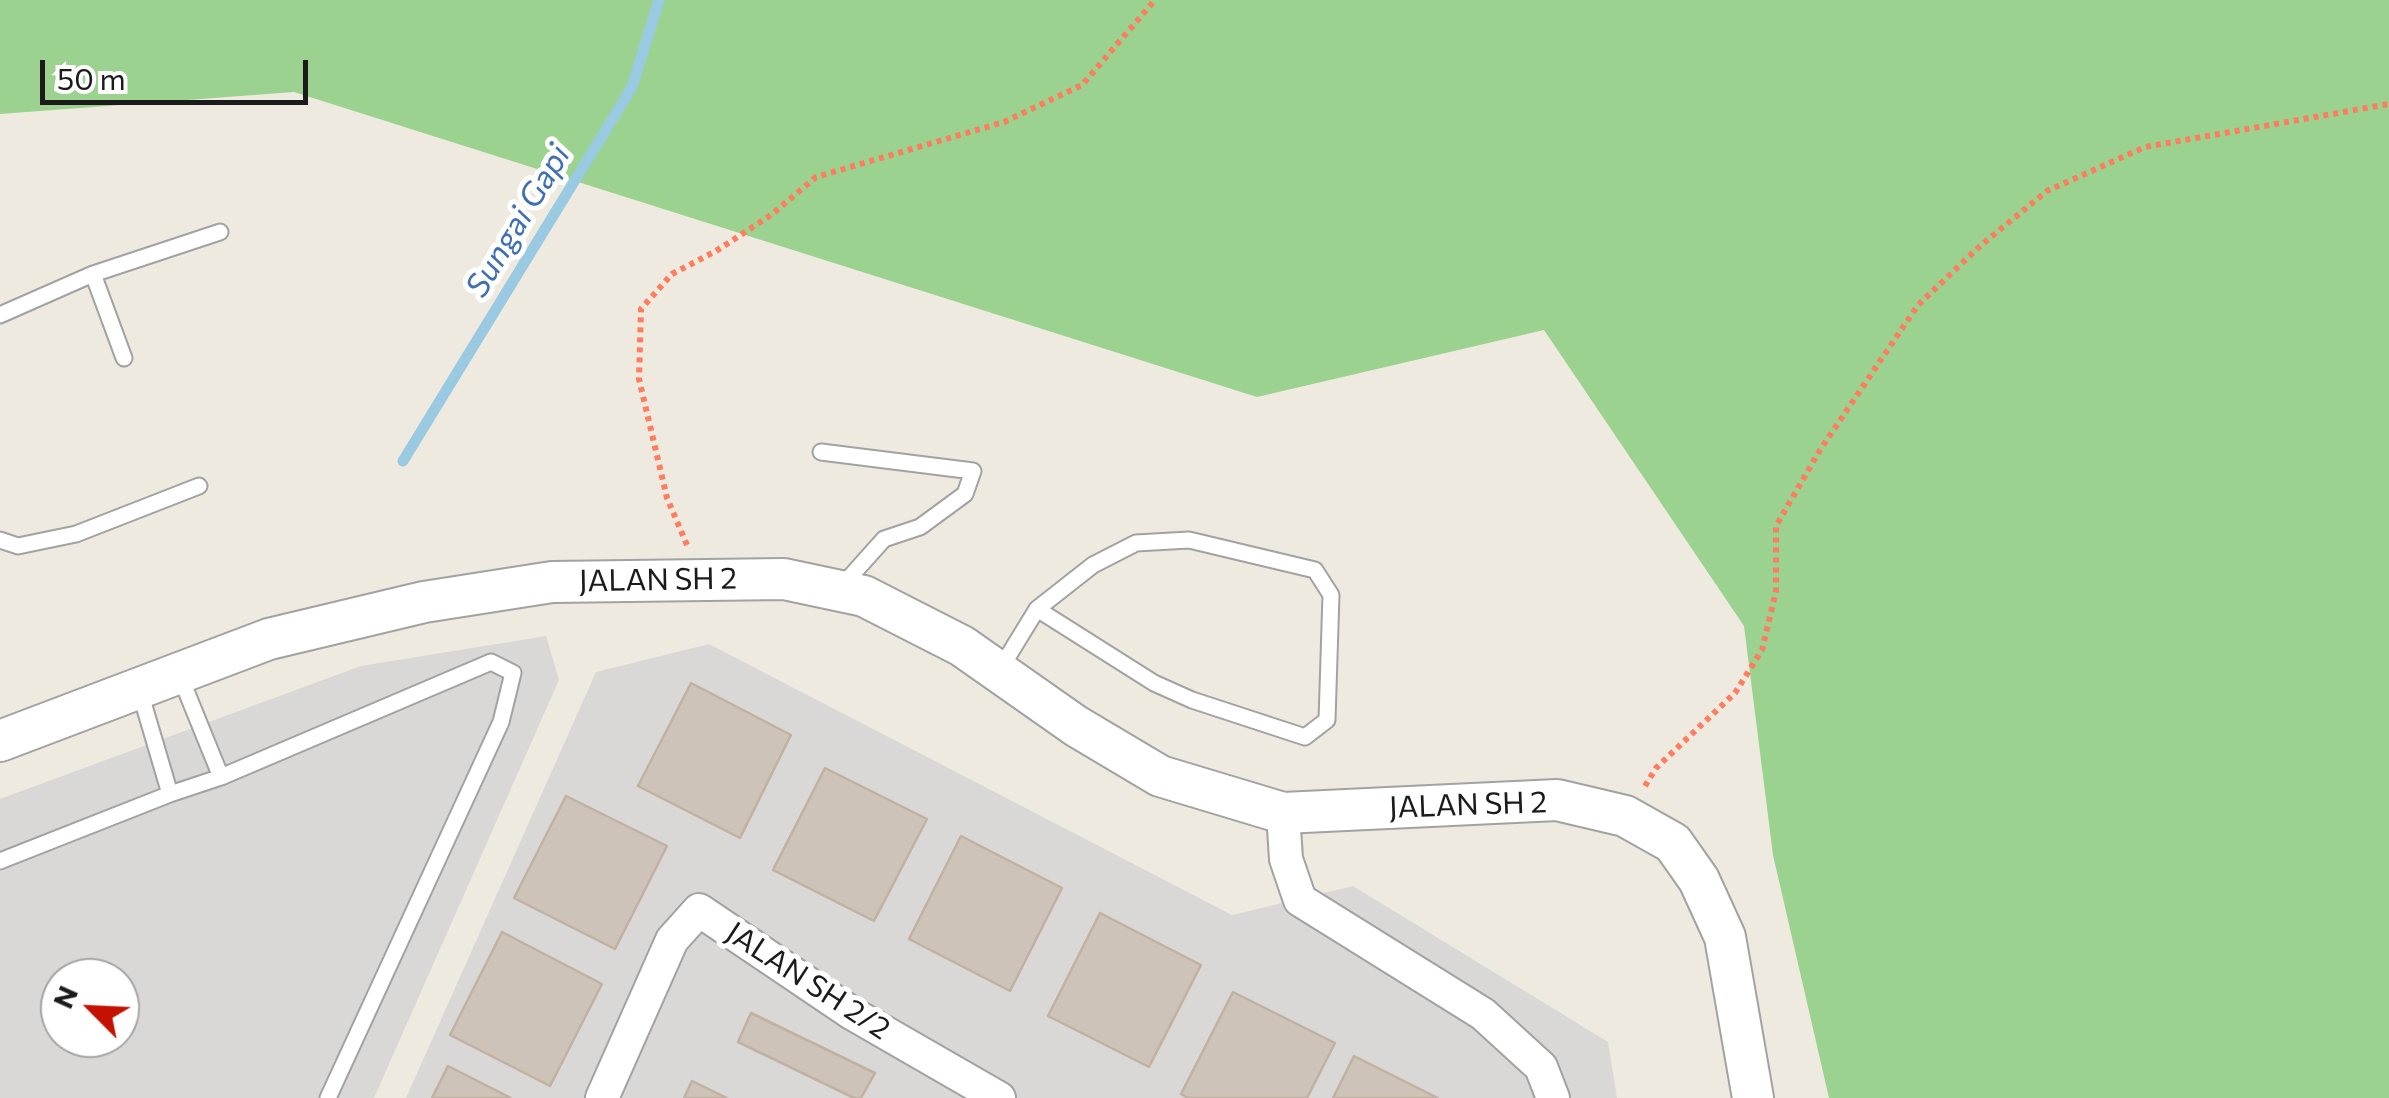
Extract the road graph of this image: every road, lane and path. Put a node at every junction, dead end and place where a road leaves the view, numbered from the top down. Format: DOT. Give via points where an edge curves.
graph roads {
  1 [pos="1155,0"];
  2 [pos="2389,104"];
  3 [pos="220,232"];
  4 [pos="93,274"];
  5 [pos="0,315"];
  6 [pos="124,358"];
  7 [pos="821,452"];
  8 [pos="199,486"];
  9 [pos="0,540"];
  10 [pos="700,578"];
  11 [pos="839,590"];
  12 [pos="1038,609"];
  13 [pos="999,671"];
  14 [pos="179,672"];
  15 [pos="138,686"];
  16 [pos="0,742"];
  17 [pos="222,778"];
  18 [pos="170,794"];
  19 [pos="1283,813"];
  20 [pos="1625,816"];
  21 [pos="0,861"];
  22 [pos="328,1098"];
  23 [pos="602,1098"];
  24 [pos="999,1098"];
  25 [pos="1553,1098"];
  26 [pos="1753,1098"];
  1 -- 10 [label="path" via="1082,85 1004,122 816,177 770,215 672,274 641,310 639,378 667,498"];
  2 -- 20 [label="path" via="2145,147 2047,190 1980,246 1918,305 1776,526 1776,591 1762,650 1735,693 1656,768"];
  3 -- 4 [label="lane"];
  4 -- 5 [label="lane"];
  4 -- 6 [label="lane"];
  7 -- 11 [label="lane" via="973,471 965,494 920,527 884,538"];
  8 -- 9 [label="lane" via="76,534 18,546"];
  10 -- 11 [label="street, JALAN SH 2" via="784,579"];
  10 -- 14 [label="street, JALAN SH 2" via="552,582 424,602 269,639"];
  11 -- 13 [label="street, JALAN SH 2" via="864,596"];
  12 -- 12 [label="lane" via="1093,565 1136,543 1188,540 1315,570 1331,594 1327,720 1305,737 1192,700"];
  12 -- 13 [label="lane"];
  13 -- 19 [label="street, JALAN SH 2" via="1160,776"];
  14 -- 15 [label="street, JALAN SH 2"];
  14 -- 17 [label="lane"];
  15 -- 16 [label="street, JALAN SH 2"];
  15 -- 18 [label="lane"];
  17 -- 18 [label="lane"];
  17 -- 22 [label="lane" via="491,662 514,673 501,722"];
  18 -- 21 [label="lane"];
  19 -- 20 [label="street, JALAN SH 2" via="1557,800"];
  19 -- 25 [label="street" via="1286,858 1300,900 1483,1014 1542,1068"];
  20 -- 26 [label="street, JALAN SH 2" via="1673,842 1725,937"];
  23 -- 24 [label="street, JALAN SH 2/2" via="672,940 699,910 853,1014"];
}
